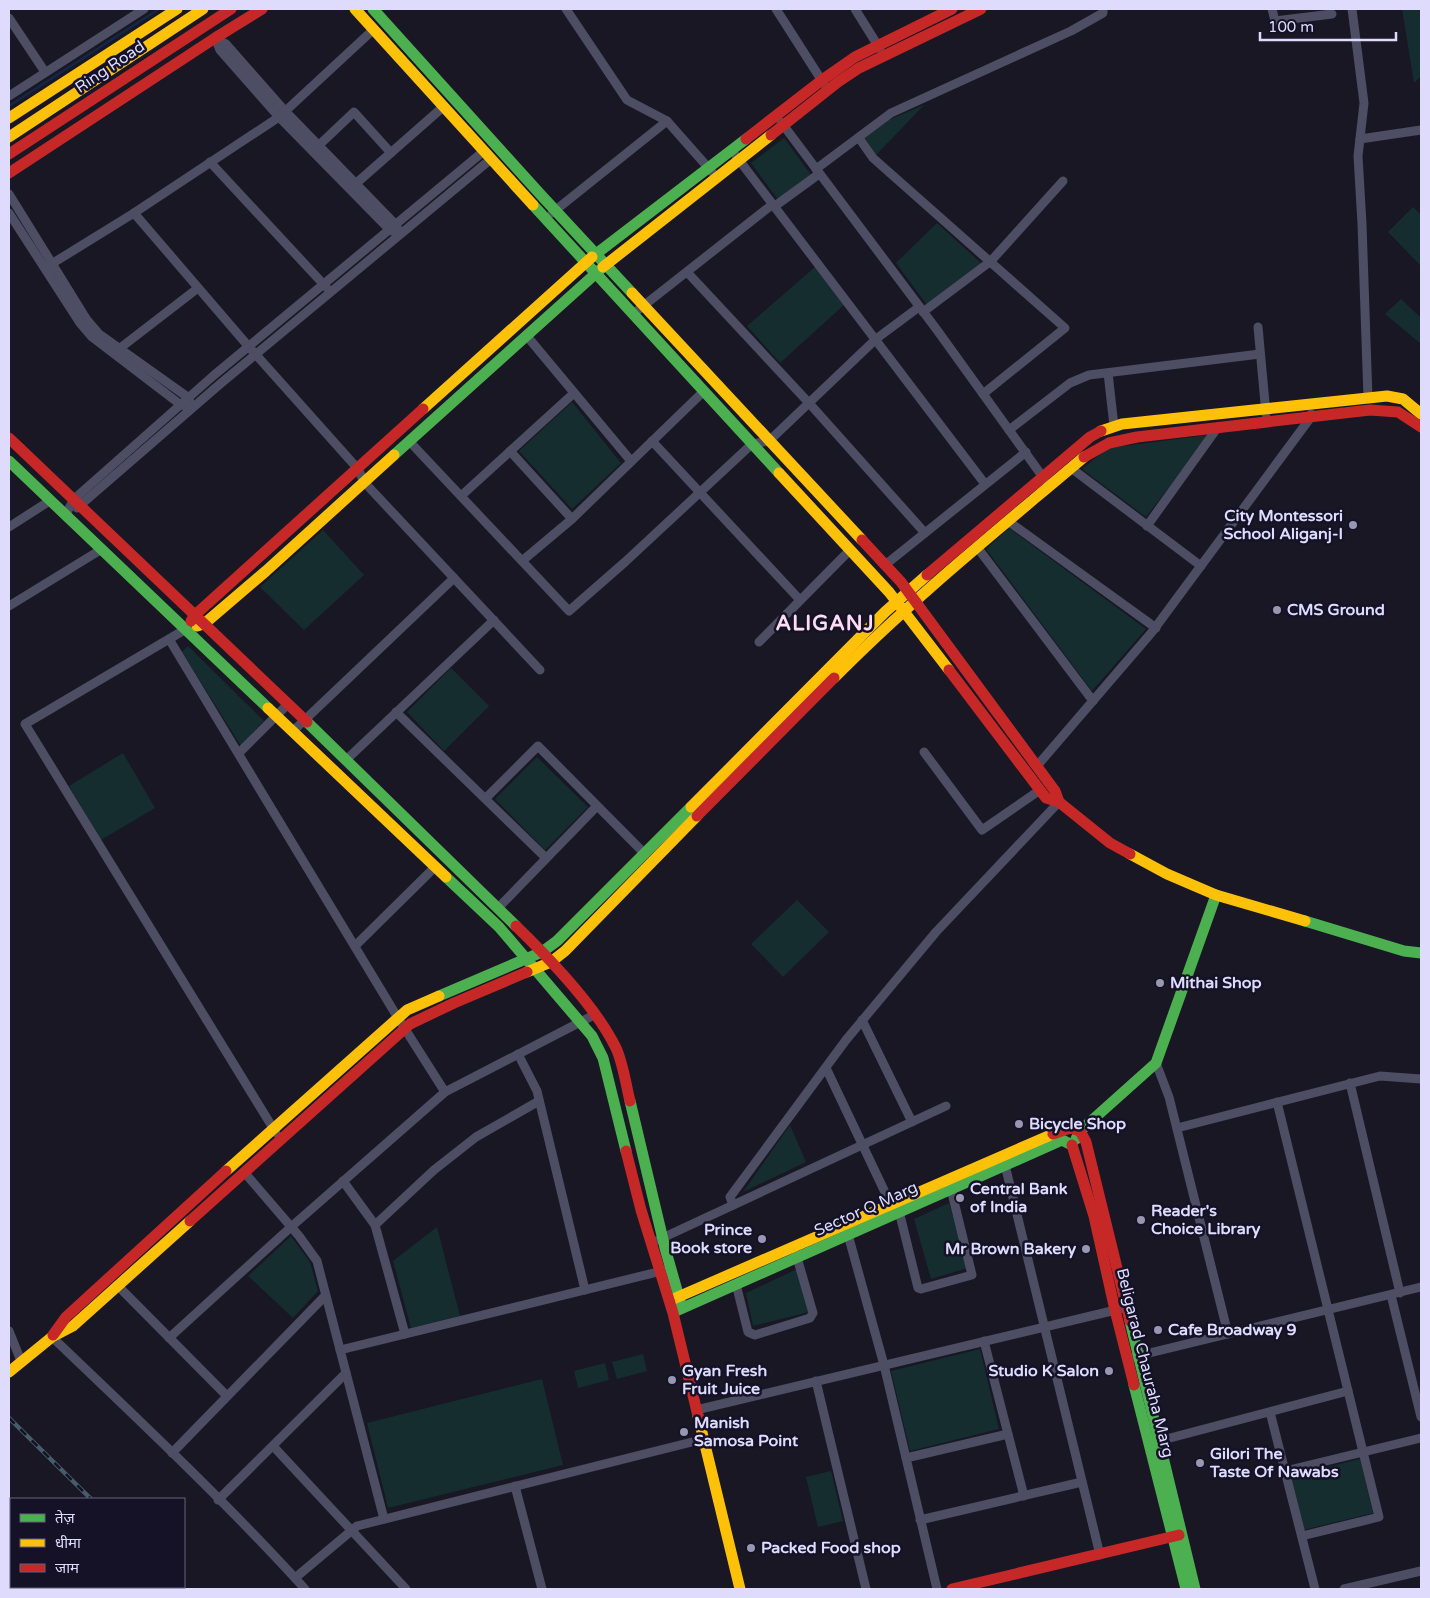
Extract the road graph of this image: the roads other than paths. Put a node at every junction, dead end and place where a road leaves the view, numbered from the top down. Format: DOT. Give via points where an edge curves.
graph roads {
  1 [pos="144,9"];
  2 [pos="177,9"];
  3 [pos="203,9"];
  4 [pos="231,9"];
  5 [pos="262,9"];
  6 [pos="355,9"];
  7 [pos="566,9"];
  8 [pos="776,9"];
  9 [pos="855,9"];
  10 [pos="952,9"];
  11 [pos="981,9"];
  12 [pos="1103,9"];
  13 [pos="1272,9"];
  14 [pos="1352,9"];
  15 [pos="378,10"];
  16 [pos="1332,14"];
  17 [pos="9,18"];
  18 [pos="366,20"];
  19 [pos="374,30"];
  20 [pos="216,38"];
  21 [pos="881,50"];
  22 [pos="45,72"];
  23 [pos="822,80"];
  24 [pos="828,90"];
  25 [pos="9,96"];
  26 [pos="444,107"];
  27 [pos="282,114"];
  28 [pos="776,116"];
  29 [pos="9,118"];
  30 [pos="668,121"];
  31 [pos="783,126"];
  32 [pos="1421,130"];
  33 [pos="9,136"];
  34 [pos="859,138"];
  35 [pos="1360,138"];
  36 [pos="315,148"];
  37 [pos="731,150"];
  38 [pos="391,153"];
  39 [pos="9,154"];
  40 [pos="487,155"];
  41 [pos="739,160"];
  42 [pos="210,162"];
  43 [pos="708,168"];
  44 [pos="817,172"];
  45 [pos="9,174"];
  46 [pos="717,178"];
  47 [pos="1063,180"];
  48 [pos="353,186"];
  49 [pos="9,194"];
  50 [pos="774,205"];
  51 [pos="555,210"];
  52 [pos="9,213"];
  53 [pos="134,213"];
  54 [pos="545,218"];
  55 [pos="392,227"];
  56 [pos="400,234"];
  57 [pos="596,254"];
  58 [pos="991,261"];
  59 [pos="585,262"];
  60 [pos="606,264"];
  61 [pos="48,266"];
  62 [pos="687,272"];
  63 [pos="595,273"];
  64 [pos="324,284"];
  65 [pos="198,288"];
  66 [pos="331,292"];
  67 [pos="644,306"];
  68 [pos="921,310"];
  69 [pos="633,314"];
  70 [pos="1258,327"];
  71 [pos="526,335"];
  72 [pos="876,340"];
  73 [pos="249,347"];
  74 [pos="116,351"];
  75 [pos="256,354"];
  76 [pos="1260,354"];
  77 [pos="1108,373"];
  78 [pos="704,391"];
  79 [pos="574,393"];
  80 [pos="983,394"];
  81 [pos="189,398"];
  82 [pos="1368,398"];
  83 [pos="809,403"];
  84 [pos="1310,404"];
  85 [pos="181,405"];
  86 [pos="192,409"];
  87 [pos="1266,409"];
  88 [pos="1421,414"];
  89 [pos="1311,417"];
  90 [pos="1266,422"];
  91 [pos="1114,426"];
  92 [pos="1421,427"];
  93 [pos="1218,428"];
  94 [pos="1009,430"];
  95 [pos="9,438"];
  96 [pos="409,441"];
  97 [pos="652,441"];
  98 [pos="769,441"];
  99 [pos="752,444"];
  100 [pos="510,451"];
  101 [pos="1026,452"];
  102 [pos="9,461"];
  103 [pos="631,461"];
  104 [pos="1070,468"];
  105 [pos="358,469"];
  106 [pos="1046,481"];
  107 [pos="364,482"];
  108 [pos="985,484"];
  109 [pos="700,492"];
  110 [pos="461,496"];
  111 [pos="52,500"];
  112 [pos="78,502"];
  113 [pos="66,514"];
  114 [pos="572,518"];
  115 [pos="1008,521"];
  116 [pos="1147,526"];
  117 [pos="9,527"];
  118 [pos="925,533"];
  119 [pos="977,547"];
  120 [pos="102,549"];
  121 [pos="850,550"];
  122 [pos="522,561"];
  123 [pos="886,565"];
  124 [pos="1201,566"];
  125 [pos="454,578"];
  126 [pos="908,592"];
  127 [pos="800,600"];
  128 [pos="915,601"];
  129 [pos="9,606"];
  130 [pos="900,606"];
  131 [pos="195,616"];
  132 [pos="494,620"];
  133 [pos="204,624"];
  134 [pos="1156,628"];
  135 [pos="186,629"];
  136 [pos="169,639"];
  137 [pos="759,642"];
  138 [pos="540,670"];
  139 [pos="1093,701"];
  140 [pos="288,704"];
  141 [pos="396,712"];
  142 [pos="276,716"];
  143 [pos="305,720"];
  144 [pos="292,732"];
  145 [pos="766,739"];
  146 [pos="924,752"];
  147 [pos="239,753"];
  148 [pos="346,760"];
  149 [pos="1037,766"];
  150 [pos="1040,790"];
  151 [pos="486,798"];
  152 [pos="1059,802"];
  153 [pos="597,806"];
  154 [pos="644,853"];
  155 [pos="546,858"];
  156 [pos="435,867"];
  157 [pos="1216,895"];
  158 [pos="498,908"];
  159 [pos="355,946"];
  160 [pos="542,952"];
  161 [pos="1421,953"];
  162 [pos="526,959"];
  163 [pos="551,962"];
  164 [pos="535,969"];
  165 [pos="594,1015"];
  166 [pos="398,1018"];
  167 [pos="862,1020"];
  168 [pos="581,1022"];
  169 [pos="405,1029"];
  170 [pos="518,1054"];
  171 [pos="1156,1063"];
  172 [pos="826,1068"];
  173 [pos="1421,1079"];
  174 [pos="1350,1083"];
  175 [pos="445,1092"];
  176 [pos="539,1100"];
  177 [pos="1278,1102"];
  178 [pos="946,1106"];
  179 [pos="912,1122"];
  180 [pos="274,1128"];
  181 [pos="1177,1128"];
  182 [pos="1080,1131"];
  183 [pos="279,1140"];
  184 [pos="862,1145"];
  185 [pos="1072,1145"];
  186 [pos="1003,1161"];
  187 [pos="244,1172"];
  188 [pos="343,1181"];
  189 [pos="951,1189"];
  190 [pos="733,1206"];
  191 [pos="895,1208"];
  192 [pos="375,1225"];
  193 [pos="291,1227"];
  194 [pos="846,1230"];
  195 [pos="662,1238"];
  196 [pos="651,1243"];
  197 [pos="795,1252"];
  198 [pos="665,1270"];
  199 [pos="736,1284"];
  200 [pos="118,1286"];
  201 [pos="1421,1288"];
  202 [pos="585,1290"];
  203 [pos="1395,1294"];
  204 [pos="326,1296"];
  205 [pos="674,1299"];
  206 [pos="1127,1307"];
  207 [pos="1115,1310"];
  208 [pos="1329,1310"];
  209 [pos="678,1311"];
  210 [pos="1044,1327"];
  211 [pos="9,1330"];
  212 [pos="405,1334"];
  213 [pos="1228,1334"];
  214 [pos="52,1337"];
  215 [pos="169,1338"];
  216 [pos="984,1341"];
  217 [pos="340,1350"];
  218 [pos="1133,1357"];
  219 [pos="21,1361"];
  220 [pos="884,1365"];
  221 [pos="9,1372"];
  222 [pos="346,1373"];
  223 [pos="1421,1376"];
  224 [pos="1412,1379"];
  225 [pos="816,1381"];
  226 [pos="1348,1391"];
  227 [pos="227,1396"];
  228 [pos="696,1410"];
  229 [pos="1270,1412"];
  230 [pos="1421,1417"];
  231 [pos="1008,1434"];
  232 [pos="1421,1438"];
  233 [pos="704,1439"];
  234 [pos="1153,1442"];
  235 [pos="273,1446"];
  236 [pos="1363,1452"];
  237 [pos="172,1453"];
  238 [pos="906,1458"];
  239 [pos="1285,1472"];
  240 [pos="1082,1482"];
  241 [pos="515,1486"];
  242 [pos="1024,1496"];
  243 [pos="218,1500"];
  244 [pos="384,1519"];
  245 [pos="920,1520"];
  246 [pos="352,1530"];
  247 [pos="1177,1536"];
  248 [pos="1302,1536"];
  249 [pos="1100,1554"];
  250 [pos="1421,1571"];
  251 [pos="295,1578"];
  252 [pos="305,1589"];
  253 [pos="406,1589"];
  254 [pos="542,1589"];
  255 [pos="740,1589"];
  256 [pos="866,1589"];
  257 [pos="937,1589"];
  258 [pos="952,1589"];
  259 [pos="1186,1589"];
  260 [pos="1195,1589"];
  261 [pos="1315,1589"];
  262 [pos="1344,1589"];
  1 -- 22 [label="street"];
  2 -- 29 [label="main road"];
  3 -- 33 [label="main road, Ring Road"];
  4 -- 39 [label="main road, Ring Road"];
  5 -- 20 [label="main road"];
  6 -- 18 [label="main road"];
  7 -- 30 [label="street" via="627,100"];
  8 -- 23 [label="street"];
  9 -- 21 [label="street"];
  10 -- 21 [label="main road"];
  11 -- 21 [label="main road"];
  12 -- 34 [label="street" via="1103,13 1071,31 891,113"];
  13 -- 16 [label="street" via="1275,21"];
  14 -- 35 [label="street" via="1364,103"];
  15 -- 18 [label="street"];
  15 -- 51 [label="main road"];
  17 -- 22 [label="street"];
  18 -- 19 [label="main road"];
  19 -- 26 [label="main road"];
  19 -- 27 [label="street"];
  20 -- 27 [label="street" via="220,50"];
  20 -- 45 [label="main road"];
  21 -- 23 [label="main road" via="855,57"];
  21 -- 24 [label="main road"];
  22 -- 25 [label="street"];
  23 -- 24 [label="street"];
  23 -- 28 [label="main road"];
  24 -- 31 [label="main road"];
  26 -- 38 [label="street"];
  26 -- 40 [label="main road"];
  27 -- 36 [label="street"];
  27 -- 42 [label="street"];
  28 -- 31 [label="street"];
  28 -- 37 [label="main road"];
  30 -- 43 [label="street"];
  30 -- 51 [label="street"];
  31 -- 41 [label="main road"];
  31 -- 44 [label="street"];
  32 -- 35 [label="street"];
  34 -- 44 [label="street"];
  34 -- 58 [label="street" via="873,158"];
  35 -- 82 [label="street" via="1358,156"];
  36 -- 38 [label="street" via="354,112"];
  36 -- 48 [label="street"];
  37 -- 41 [label="street"];
  37 -- 43 [label="main road"];
  38 -- 48 [label="street"];
  40 -- 54 [label="main road"];
  40 -- 55 [label="street"];
  40 -- 56 [label="street"];
  41 -- 46 [label="main road"];
  41 -- 50 [label="street"];
  42 -- 53 [label="street"];
  42 -- 64 [label="street"];
  43 -- 46 [label="street"];
  43 -- 57 [label="main road"];
  44 -- 50 [label="street"];
  44 -- 68 [label="street"];
  46 -- 60 [label="main road"];
  47 -- 58 [label="street"];
  48 -- 55 [label="street"];
  49 -- 61 [label="street"];
  50 -- 62 [label="street"];
  50 -- 72 [label="street"];
  51 -- 54 [label="street"];
  51 -- 57 [label="main road"];
  52 -- 61 [label="street"];
  53 -- 61 [label="street"];
  53 -- 65 [label="street"];
  54 -- 59 [label="main road"];
  55 -- 56 [label="street"];
  55 -- 64 [label="street"];
  56 -- 66 [label="street"];
  57 -- 59 [label="main road"];
  57 -- 60 [label="main road"];
  58 -- 68 [label="street"];
  58 -- 80 [label="street" via="1065,328"];
  59 -- 63 [label="main road"];
  59 -- 105 [label="main road"];
  60 -- 63 [label="main road"];
  60 -- 67 [label="main road"];
  61 -- 74 [label="street" via="87,320"];
  62 -- 67 [label="street"];
  62 -- 83 [label="street"];
  63 -- 69 [label="main road"];
  63 -- 71 [label="main road"];
  64 -- 66 [label="street"];
  64 -- 73 [label="street"];
  65 -- 73 [label="street"];
  65 -- 74 [label="street"];
  66 -- 75 [label="street"];
  67 -- 69 [label="street"];
  67 -- 98 [label="main road"];
  68 -- 72 [label="street"];
  68 -- 80 [label="street"];
  69 -- 78 [label="main road"];
  70 -- 76 [label="street"];
  71 -- 79 [label="street"];
  71 -- 96 [label="main road"];
  72 -- 83 [label="street"];
  72 -- 108 [label="street"];
  73 -- 75 [label="street"];
  73 -- 81 [label="street"];
  74 -- 81 [label="street"];
  74 -- 85 [label="street"];
  75 -- 86 [label="street"];
  75 -- 105 [label="street"];
  76 -- 77 [label="street"];
  76 -- 87 [label="street"];
  77 -- 91 [label="street"];
  77 -- 94 [label="street" via="1089,375 1070,383"];
  78 -- 97 [label="street"];
  78 -- 99 [label="main road"];
  79 -- 100 [label="street"];
  79 -- 103 [label="street"];
  80 -- 94 [label="street"];
  81 -- 85 [label="street"];
  81 -- 86 [label="street"];
  82 -- 84 [label="main road"];
  82 -- 88 [label="main road" via="1387,396 1403,400"];
  83 -- 98 [label="street"];
  83 -- 118 [label="street"];
  84 -- 87 [label="main road"];
  84 -- 89 [label="street"];
  85 -- 86 [label="street"];
  85 -- 112 [label="street"];
  86 -- 112 [label="street"];
  87 -- 90 [label="street"];
  87 -- 91 [label="main road"];
  89 -- 90 [label="main road"];
  89 -- 92 [label="main road" via="1393,410 1405,414"];
  89 -- 124 [label="street"];
  90 -- 93 [label="main road"];
  91 -- 106 [label="main road" via="1090,437"];
  93 -- 104 [label="main road" via="1109,443 1087,454"];
  93 -- 116 [label="street"];
  94 -- 101 [label="street"];
  95 -- 112 [label="main road"];
  96 -- 107 [label="main road"];
  96 -- 110 [label="street"];
  97 -- 103 [label="street"];
  97 -- 109 [label="street"];
  98 -- 99 [label="street"];
  98 -- 123 [label="main road"];
  99 -- 109 [label="street"];
  99 -- 121 [label="main road"];
  100 -- 110 [label="street"];
  100 -- 114 [label="street"];
  101 -- 106 [label="street"];
  101 -- 108 [label="street"];
  102 -- 111 [label="main road"];
  103 -- 114 [label="street"];
  104 -- 106 [label="main road"];
  104 -- 116 [label="street"];
  105 -- 107 [label="street"];
  105 -- 131 [label="main road"];
  106 -- 115 [label="main road"];
  106 -- 126 [label="main road" via="962,544"];
  107 -- 125 [label="street"];
  107 -- 133 [label="main road"];
  108 -- 118 [label="street"];
  109 -- 122 [label="street" via="569,611"];
  109 -- 127 [label="street"];
  110 -- 122 [label="street"];
  111 -- 113 [label="main road"];
  111 -- 117 [label="street"];
  112 -- 113 [label="street"];
  112 -- 131 [label="main road"];
  113 -- 120 [label="main road"];
  114 -- 122 [label="street"];
  115 -- 119 [label="main road"];
  115 -- 134 [label="street"];
  116 -- 124 [label="street"];
  118 -- 123 [label="street"];
  119 -- 128 [label="main road"];
  119 -- 139 [label="street"];
  120 -- 129 [label="street"];
  120 -- 135 [label="main road"];
  121 -- 127 [label="street"];
  121 -- 130 [label="main road"];
  123 -- 126 [label="main road"];
  124 -- 134 [label="street"];
  125 -- 132 [label="street"];
  125 -- 143 [label="street"];
  126 -- 128 [label="main road"];
  126 -- 130 [label="main road"];
  127 -- 137 [label="street"];
  128 -- 130 [label="main road"];
  128 -- 149 [label="main road"];
  130 -- 145 [label="main road" via="868,643"];
  130 -- 150 [label="main road"];
  131 -- 133 [label="main road"];
  131 -- 135 [label="main road"];
  132 -- 138 [label="street"];
  132 -- 141 [label="street"];
  133 -- 135 [label="main road"];
  133 -- 140 [label="main road"];
  134 -- 139 [label="street"];
  135 -- 136 [label="street"];
  135 -- 142 [label="main road"];
  136 -- 147 [label="street"];
  136 -- 180 [label="street" via="25,724"];
  139 -- 149 [label="street"];
  140 -- 142 [label="street"];
  140 -- 143 [label="main road"];
  141 -- 148 [label="street"];
  141 -- 151 [label="street"];
  142 -- 144 [label="main road"];
  142 -- 147 [label="street"];
  143 -- 144 [label="street"];
  143 -- 148 [label="main road"];
  144 -- 156 [label="main road"];
  145 -- 154 [label="main road"];
  145 -- 163 [label="main road" via="572,944"];
  146 -- 150 [label="street" via="982,830"];
  147 -- 159 [label="street"];
  148 -- 158 [label="main road"];
  149 -- 152 [label="main road" via="1056,791"];
  150 -- 152 [label="main road" via="1046,798"];
  151 -- 153 [label="street" via="538,746"];
  151 -- 155 [label="street"];
  152 -- 157 [label="main road" via="1110,843 1167,874"];
  152 -- 167 [label="street" via="936,932"];
  153 -- 154 [label="street"];
  153 -- 155 [label="street"];
  154 -- 160 [label="main road"];
  155 -- 158 [label="street"];
  156 -- 159 [label="street"];
  156 -- 162 [label="main road" via="498,927"];
  157 -- 161 [label="main road" via="1404,951"];
  157 -- 171 [label="main road"];
  158 -- 160 [label="main road"];
  159 -- 166 [label="street"];
  160 -- 162 [label="main road"];
  160 -- 163 [label="main road"];
  162 -- 164 [label="main road"];
  162 -- 166 [label="main road" via="407,1010"];
  163 -- 164 [label="main road"];
  163 -- 165 [label="main road"];
  164 -- 168 [label="main road"];
  164 -- 169 [label="main road" via="454,1003"];
  165 -- 168 [label="street"];
  165 -- 195 [label="main road" via="617,1050"];
  166 -- 169 [label="street"];
  166 -- 180 [label="main road"];
  167 -- 172 [label="street"];
  167 -- 179 [label="street"];
  168 -- 170 [label="street"];
  168 -- 196 [label="main road" via="604,1058"];
  169 -- 175 [label="street"];
  169 -- 183 [label="main road"];
  170 -- 175 [label="street"];
  170 -- 176 [label="street"];
  171 -- 181 [label="street"];
  171 -- 182 [label="main road"];
  172 -- 184 [label="street"];
  172 -- 190 [label="street" via="730,1197"];
  173 -- 174 [label="street" via="1380,1076"];
  174 -- 177 [label="street"];
  174 -- 203 [label="street"];
  175 -- 188 [label="street"];
  176 -- 192 [label="street" via="476,1138 434,1170"];
  176 -- 202 [label="street"];
  177 -- 181 [label="street"];
  177 -- 208 [label="street"];
  178 -- 179 [label="street"];
  179 -- 184 [label="street"];
  180 -- 183 [label="street"];
  180 -- 214 [label="main road" via="66,1317"];
  181 -- 213 [label="street"];
  182 -- 185 [label="main road"];
  182 -- 186 [label="main road" via="1061,1130"];
  182 -- 206 [label="main road" via="1086,1142"];
  183 -- 187 [label="main road"];
  184 -- 190 [label="street"];
  184 -- 191 [label="street"];
  185 -- 186 [label="main road, Sector Q Marg" via="1062,1140"];
  185 -- 207 [label="main road, Beligarad Chauraha Marg" via="1094,1216"];
  186 -- 189 [label="main road, Sector Q Marg"];
  186 -- 191 [label="main road"];
  186 -- 210 [label="street"];
  187 -- 193 [label="street"];
  187 -- 200 [label="main road"];
  188 -- 192 [label="street"];
  188 -- 193 [label="street"];
  189 -- 191 [label="main road, Sector Q Marg"];
  189 -- 191 [label="street" via="972,1275 918,1288"];
  190 -- 195 [label="street"];
  191 -- 194 [label="main road"];
  192 -- 212 [label="street"];
  193 -- 204 [label="street" via="316,1261"];
  193 -- 215 [label="street"];
  194 -- 197 [label="main road"];
  194 -- 220 [label="street"];
  195 -- 196 [label="street"];
  195 -- 198 [label="main road"];
  196 -- 198 [label="main road"];
  197 -- 199 [label="main road"];
  197 -- 199 [label="street" via="813,1313 810,1318 751,1334"];
  197 -- 205 [label="main road"];
  198 -- 202 [label="street"];
  198 -- 205 [label="main road"];
  199 -- 209 [label="main road"];
  200 -- 214 [label="main road" via="73,1326"];
  200 -- 215 [label="street"];
  201 -- 203 [label="street"];
  202 -- 212 [label="street"];
  203 -- 208 [label="street"];
  203 -- 224 [label="street"];
  204 -- 217 [label="street"];
  204 -- 227 [label="street"];
  205 -- 209 [label="main road"];
  206 -- 207 [label="street"];
  206 -- 218 [label="main road"];
  207 -- 210 [label="street"];
  207 -- 218 [label="main road, Beligarad Chauraha Marg"];
  208 -- 213 [label="street"];
  208 -- 226 [label="street"];
  209 -- 228 [label="main road"];
  210 -- 216 [label="street"];
  210 -- 240 [label="street"];
  211 -- 219 [label="street"];
  212 -- 217 [label="street"];
  213 -- 218 [label="street"];
  214 -- 219 [label="main road"];
  214 -- 237 [label="street"];
  215 -- 227 [label="street"];
  216 -- 220 [label="street"];
  216 -- 231 [label="street"];
  217 -- 222 [label="street"];
  218 -- 234 [label="main road, Beligarad Chauraha Marg"];
  219 -- 221 [label="main road"];
  220 -- 225 [label="street"];
  220 -- 238 [label="street"];
  222 -- 235 [label="street"];
  222 -- 244 [label="street"];
  223 -- 224 [label="street"];
  224 -- 230 [label="street"];
  225 -- 228 [label="street"];
  225 -- 256 [label="street"];
  226 -- 229 [label="street"];
  226 -- 236 [label="street"];
  227 -- 237 [label="street"];
  228 -- 233 [label="main road"];
  229 -- 234 [label="street"];
  229 -- 239 [label="street"];
  231 -- 238 [label="street"];
  231 -- 242 [label="street"];
  232 -- 236 [label="street"];
  233 -- 241 [label="street"];
  233 -- 255 [label="main road"];
  234 -- 247 [label="main road, Beligarad Chauraha Marg"];
  235 -- 243 [label="street"];
  235 -- 246 [label="street"];
  236 -- 239 [label="street"];
  236 -- 248 [label="street" via="1379,1517"];
  237 -- 243 [label="street"];
  238 -- 245 [label="street"];
  239 -- 248 [label="street"];
  240 -- 242 [label="street"];
  240 -- 249 [label="street"];
  241 -- 244 [label="street"];
  241 -- 254 [label="street"];
  242 -- 245 [label="street"];
  243 -- 251 [label="street"];
  244 -- 246 [label="street"];
  245 -- 257 [label="street"];
  246 -- 251 [label="street"];
  246 -- 253 [label="street"];
  247 -- 249 [label="main road"];
  247 -- 259 [label="main road, Beligarad Chauraha Marg"];
  247 -- 260 [label="main road"];
  248 -- 261 [label="street"];
  249 -- 258 [label="main road"];
  250 -- 262 [label="street"];
  251 -- 252 [label="street"];
}
